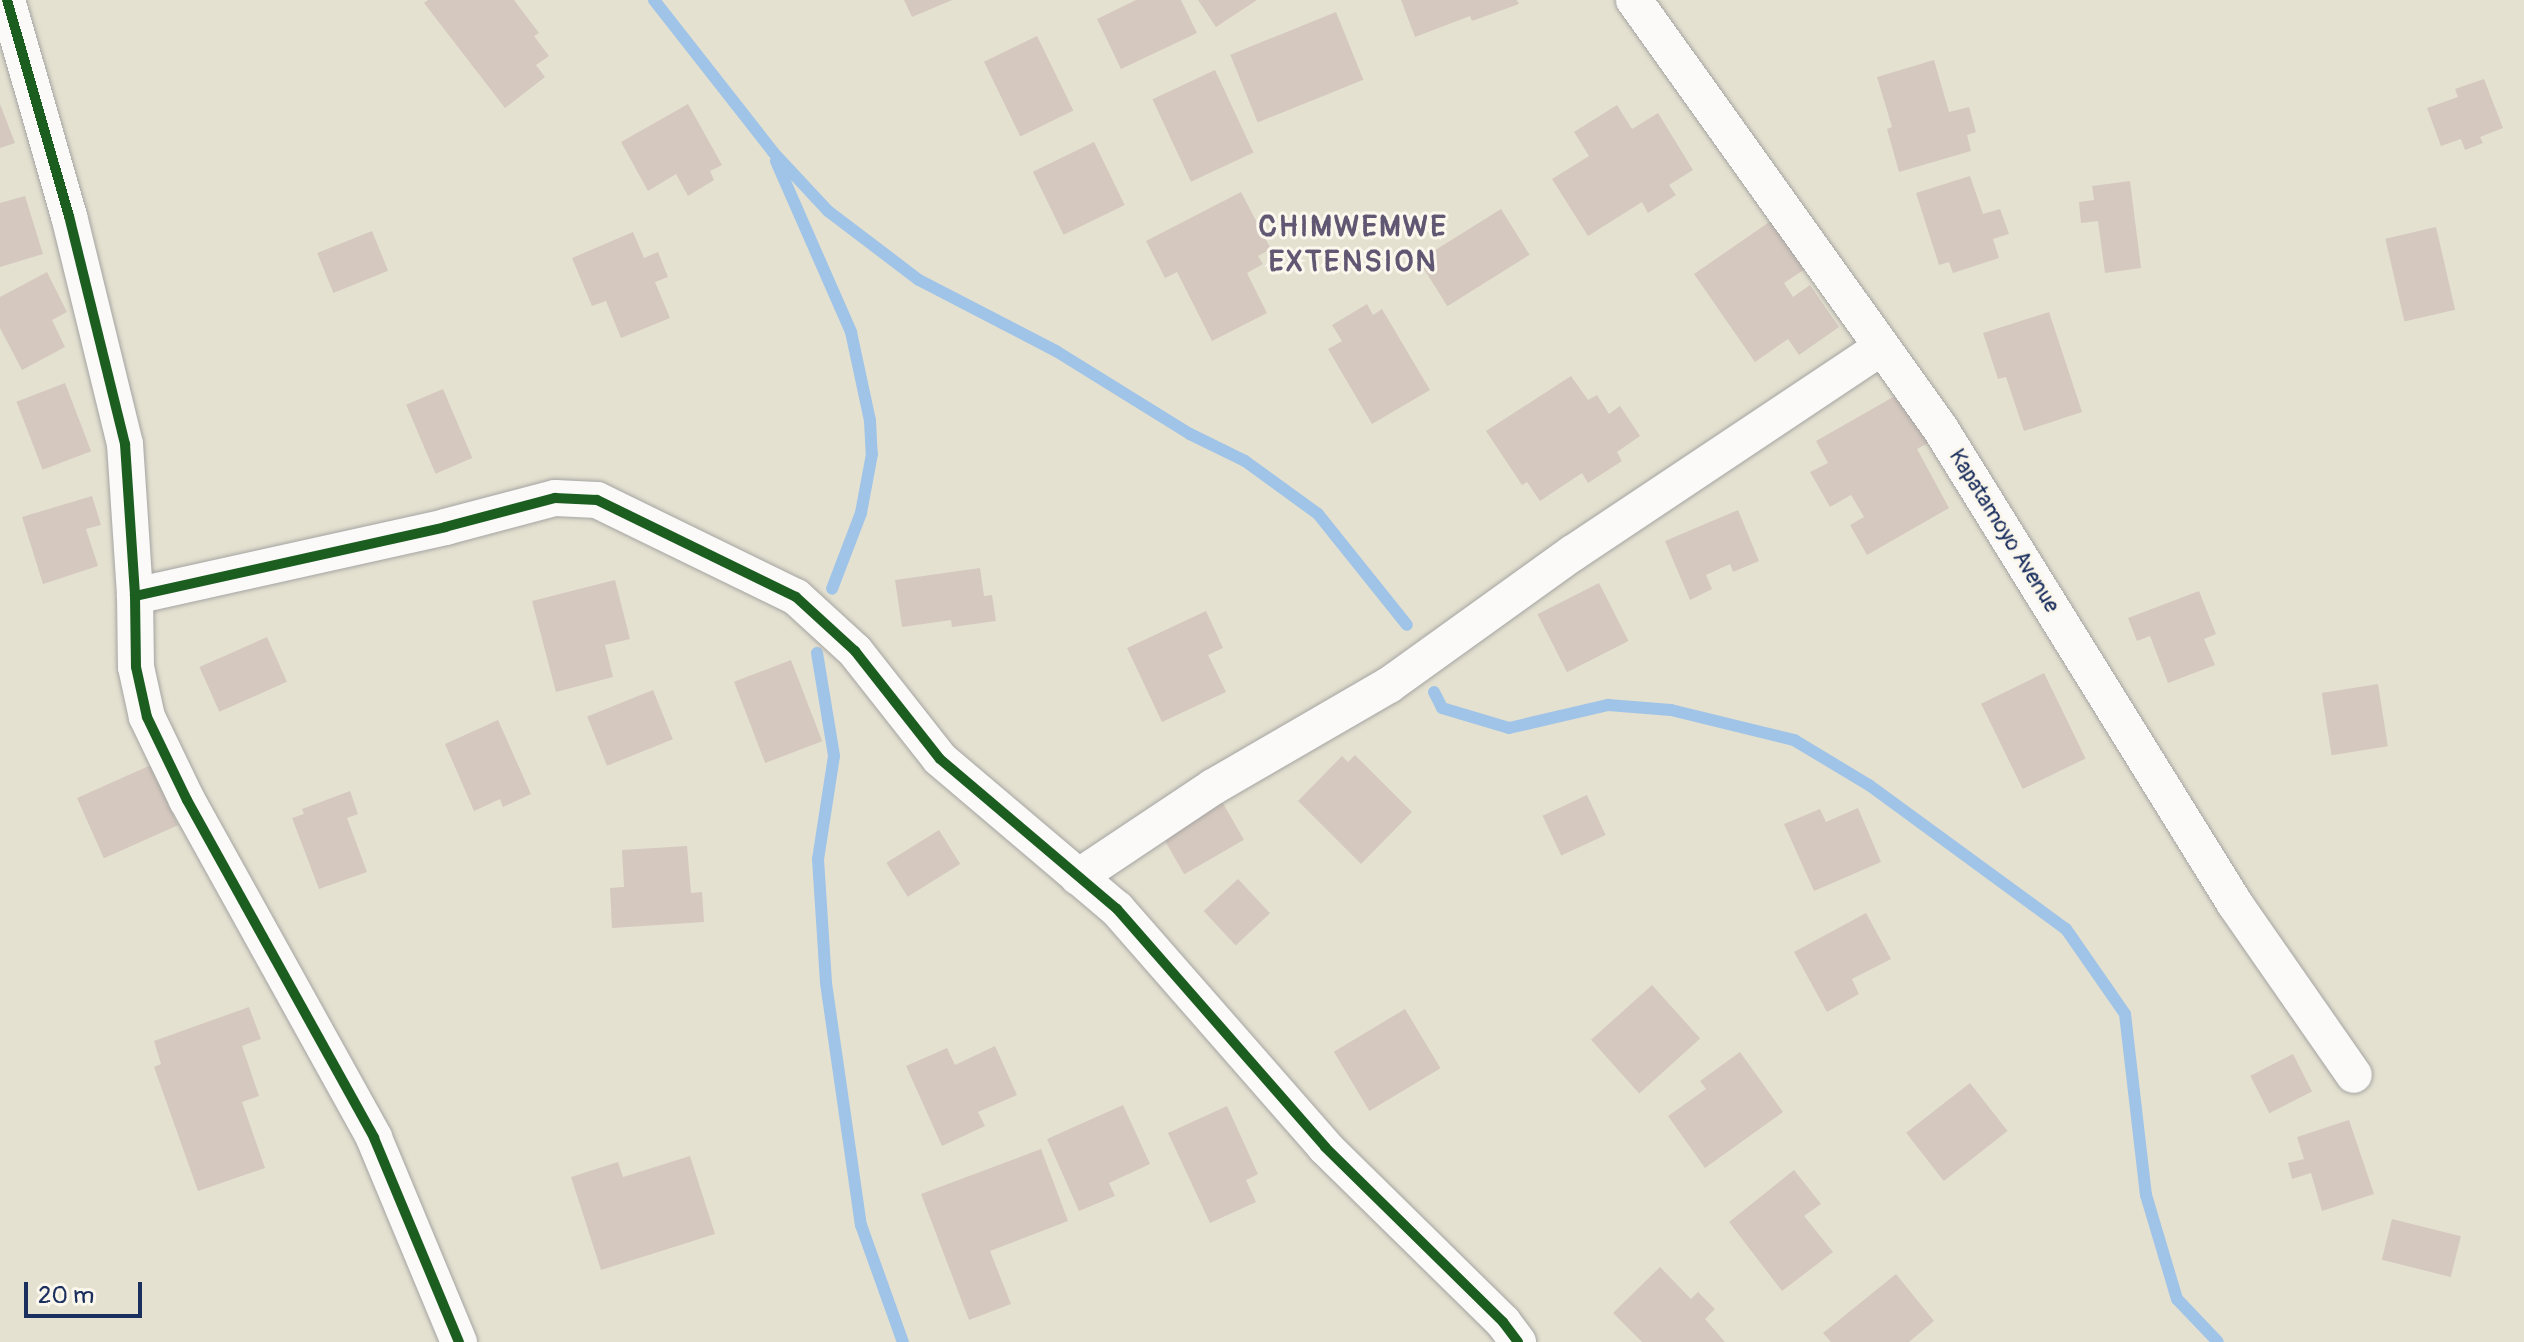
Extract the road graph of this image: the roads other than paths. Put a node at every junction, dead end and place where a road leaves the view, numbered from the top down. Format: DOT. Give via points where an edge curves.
graph roads {
  1 [pos="7,0"];
  2 [pos="1634,0"];
  3 [pos="1882,347"];
  4 [pos="135,596"];
  5 [pos="1078,877"];
  6 [pos="2354,1075"];
  7 [pos="459,1342"];
  8 [pos="1518,1342"];
  1 -- 4 [label="street" via="69,216 125,444"];
  2 -- 3 [label="street, Kapatamoyo Avenue"];
  3 -- 5 [label="street" via="1573,553 1389,685 1213,787"];
  3 -- 6 [label="street, Kapatamoyo Avenue" via="1940,428 2235,904"];
  4 -- 5 [label="street" via="555,498 597,500 796,597 855,651 940,759"];
  4 -- 7 [label="street" via="136,667 147,717 187,800 374,1138"];
  5 -- 8 [label="street" via="1117,909 1325,1147"];
}
